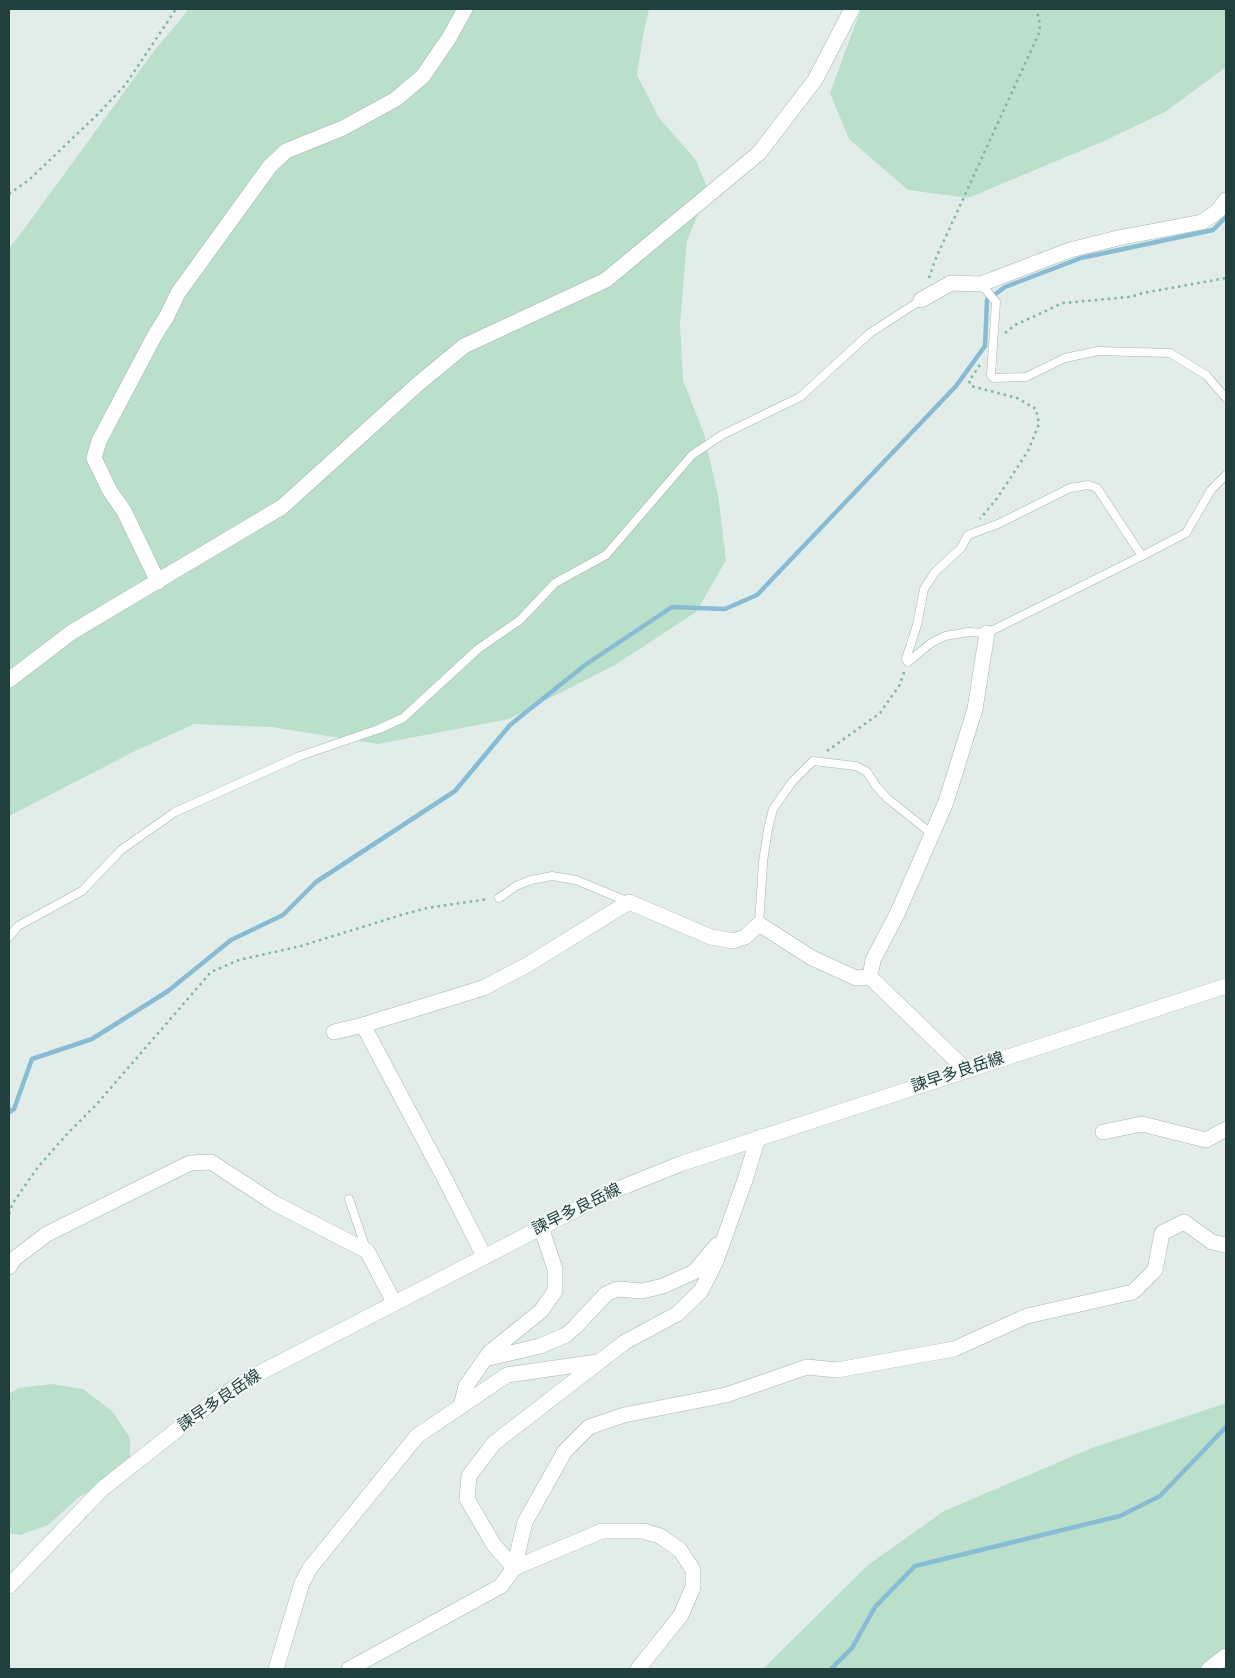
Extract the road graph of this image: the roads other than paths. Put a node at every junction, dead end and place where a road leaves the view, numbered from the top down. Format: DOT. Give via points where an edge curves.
graph roads {
  1 [pos="465,9"];
  2 [pos="852,9"];
  3 [pos="1226,200"];
  4 [pos="983,287"];
  5 [pos="921,300"];
  6 [pos="1226,398"];
  7 [pos="1226,475"];
  8 [pos="1142,556"];
  9 [pos="158,582"];
  10 [pos="987,633"];
  11 [pos="9,680"];
  12 [pos="932,834"];
  13 [pos="499,898"];
  14 [pos="629,902"];
  15 [pos="759,924"];
  16 [pos="9,937"];
  17 [pos="870,976"];
  18 [pos="1226,986"];
  19 [pos="363,1025"];
  20 [pos="334,1032"];
  21 [pos="966,1070"];
  22 [pos="1226,1129"];
  23 [pos="1103,1132"];
  24 [pos="758,1138"];
  25 [pos="349,1199"];
  26 [pos="541,1227"];
  27 [pos="726,1233"];
  28 [pos="1226,1245"];
  29 [pos="367,1251"];
  30 [pos="484,1256"];
  31 [pos="9,1267"];
  32 [pos="394,1302"];
  33 [pos="485,1359"];
  34 [pos="599,1362"];
  35 [pos="461,1406"];
  36 [pos="514,1568"];
  37 [pos="9,1586"];
  38 [pos="1226,1656"];
  39 [pos="276,1669"];
  40 [pos="349,1669"];
  41 [pos="638,1669"];
  42 [pos="1209,1669"];
  1 -- 9 [label="street" via="423,76 396,99 342,128 286,151 270,166 178,293 155,335 99,441 94,458"];
  2 -- 9 [label="street" via="815,80 760,153 606,280 464,346 282,508"];
  3 -- 4 [label="street" via="1218,211 1202,222 1070,250"];
  4 -- 5 [label="street" via="951,283"];
  4 -- 6 [label="lane" via="996,302 993,378 1026,377 1065,358 1098,351 1170,353 1206,374"];
  5 -- 16 [label="lane" via="870,333 800,397 722,435 692,455 606,555 555,583 520,620 478,649 403,718 300,756 175,812 121,850 82,891 18,926"];
  7 -- 8 [label="lane" via="1211,490 1186,533"];
  8 -- 10 [label="lane"];
  8 -- 10 [label="lane" via="1097,488 1088,484 1070,488 998,524 968,535 961,548 935,572 924,590 906,658 908,662 945,636"];
  9 -- 11 [label="street" via="72,632"];
  10 -- 12 [label="street" via="974,709 946,802"];
  12 -- 15 [label="lane" via="887,798 867,772 856,766 813,761 792,782 773,809 763,862"];
  12 -- 17 [label="street" via="873,960"];
  13 -- 14 [label="lane" via="523,883 552,876 576,880"];
  14 -- 15 [label="street" via="711,937 733,941 745,937"];
  14 -- 19 [label="street" via="527,965 483,988"];
  15 -- 17 [label="street" via="812,958 856,978"];
  17 -- 21 [label="street"];
  18 -- 21 [label="street, 諫早多良岳線"];
  19 -- 20 [label="street"];
  19 -- 30 [label="street"];
  21 -- 24 [label="street, 諫早多良岳線"];
  22 -- 23 [label="street" via="1206,1140 1142,1124"];
  24 -- 26 [label="street, 諫早多良岳線" via="608,1193"];
  24 -- 27 [label="street"];
  25 -- 29 [label="lane"];
  26 -- 30 [label="street, 諫早多良岳線"];
  26 -- 33 [label="street" via="555,1269 555,1291 541,1311"];
  27 -- 33 [label="street" via="694,1272 663,1286 642,1291 617,1289 606,1294 566,1335 540,1346"];
  27 -- 34 [label="street" via="701,1292 677,1314 625,1342"];
  28 -- 36 [label="street" via="1212,1242 1184,1222 1162,1232 1155,1270 1133,1292 1027,1316 954,1349 837,1370 807,1367 726,1396 624,1415 589,1427 565,1451 525,1522"];
  29 -- 31 [label="street" via="274,1203 212,1162 190,1163 47,1234 14,1259"];
  29 -- 32 [label="street"];
  30 -- 32 [label="street, 諫早多良岳線"];
  32 -- 37 [label="street, 諫早多良岳線" via="248,1379 211,1403 102,1489"];
  33 -- 35 [label="street" via="466,1386"];
  34 -- 35 [label="street" via="507,1376"];
  34 -- 36 [label="street" via="494,1443 469,1476 467,1499 494,1545"];
  35 -- 39 [label="street" via="417,1436 310,1568 302,1583"];
  36 -- 40 [label="street" via="501,1586"];
  36 -- 41 [label="street" via="602,1531 643,1531 660,1536 680,1550 693,1570 693,1587 681,1615"];
  38 -- 42 [label="street"];
}
